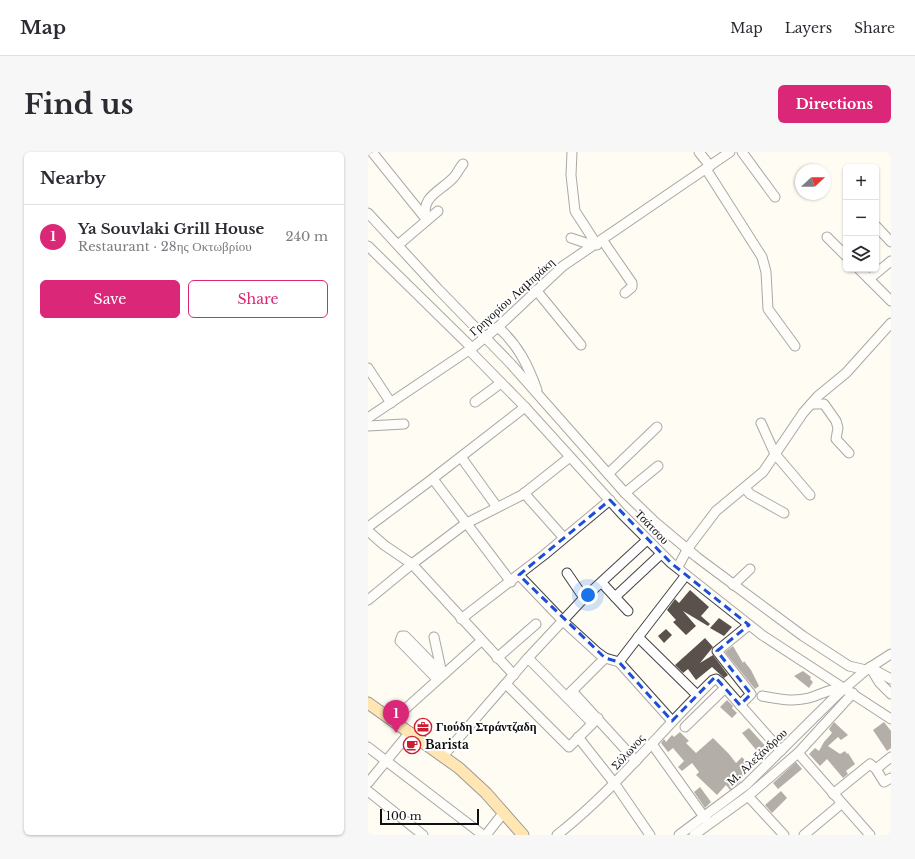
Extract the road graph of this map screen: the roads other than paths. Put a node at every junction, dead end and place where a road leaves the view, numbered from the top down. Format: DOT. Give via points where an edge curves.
graph roads {
  1 [pos="372,152"];
  2 [pos="572,152"];
  3 [pos="699,152"];
  4 [pos="730,152"];
  5 [pos="742,152"];
  6 [pos="463,164"];
  7 [pos="708,168"];
  8 [pos="775,197"];
  9 [pos="438,211"];
  10 [pos="368,213"];
  11 [pos="426,219"];
  12 [pos="879,229"];
  13 [pos="827,236"];
  14 [pos="571,238"];
  15 [pos="891,242"];
  16 [pos="599,243"];
  17 [pos="398,245"];
  18 [pos="368,246"];
  19 [pos="843,253"];
  20 [pos="891,261"];
  21 [pos="862,272"];
  22 [pos="869,279"];
  23 [pos="536,290"];
  24 [pos="624,293"];
  25 [pos="891,301"];
  26 [pos="891,323"];
  27 [pos="498,327"];
  28 [pos="486,337"];
  29 [pos="582,345"];
  30 [pos="795,346"];
  31 [pos="471,349"];
  32 [pos="368,368"];
  33 [pos="501,382"];
  34 [pos="538,395"];
  35 [pos="475,402"];
  36 [pos="390,403"];
  37 [pos="811,404"];
  38 [pos="525,407"];
  39 [pos="368,418"];
  40 [pos="761,423"];
  41 [pos="404,424"];
  42 [pos="368,426"];
  43 [pos="657,427"];
  44 [pos="849,453"];
  45 [pos="774,454"];
  46 [pos="461,457"];
  47 [pos="570,457"];
  48 [pos="658,466"];
  49 [pos="608,474"];
  50 [pos="433,479"];
  51 [pos="745,488"];
  52 [pos="625,493"];
  53 [pos="524,494"];
  54 [pos="810,495"];
  55 [pos="610,500"];
  56 [pos="497,507"];
  57 [pos="784,513"];
  58 [pos="466,524"];
  59 [pos="368,526"];
  60 [pos="368,531"];
  61 [pos="564,538"];
  62 [pos="648,540"];
  63 [pos="688,548"];
  64 [pos="661,554"];
  65 [pos="412,564"];
  66 [pos="678,567"];
  67 [pos="750,569"];
  68 [pos="567,573"];
  69 [pos="518,575"];
  70 [pos="686,575"];
  71 [pos="510,582"];
  72 [pos="602,583"];
  73 [pos="733,585"];
  74 [pos="615,597"];
  75 [pos="584,598"];
  76 [pos="368,600"];
  77 [pos="628,611"];
  78 [pos="461,619"];
  79 [pos="563,621"];
  80 [pos="536,624"];
  81 [pos="748,625"];
  82 [pos="434,637"];
  83 [pos="638,637"];
  84 [pos="481,641"];
  85 [pos="891,654"];
  86 [pos="498,658"];
  87 [pos="528,658"];
  88 [pos="605,658"];
  89 [pos="619,662"];
  90 [pos="868,669"];
  91 [pos="514,675"];
  92 [pos="440,676"];
  93 [pos="891,679"];
  94 [pos="506,684"];
  95 [pos="725,688"];
  96 [pos="849,691"];
  97 [pos="569,694"];
  98 [pos="891,694"];
  99 [pos="697,695"];
  100 [pos="762,696"];
  101 [pos="368,703"];
  102 [pos="740,705"];
  103 [pos="674,719"];
  104 [pos="891,719"];
  105 [pos="393,720"];
  106 [pos="595,720"];
  107 [pos="410,732"];
  108 [pos="578,737"];
  109 [pos="652,744"];
  110 [pos="368,747"];
  111 [pos="781,751"];
  112 [pos="798,753"];
  113 [pos="443,756"];
  114 [pos="891,757"];
  115 [pos="386,760"];
  116 [pos="636,761"];
  117 [pos="876,769"];
  118 [pos="891,778"];
  119 [pos="368,783"];
  120 [pos="615,784"];
  121 [pos="368,791"];
  122 [pos="833,794"];
  123 [pos="748,796"];
  124 [pos="841,804"];
  125 [pos="504,812"];
  126 [pos="707,821"];
  127 [pos="423,835"];
  128 [pos="484,835"];
  129 [pos="523,835"];
  130 [pos="557,835"];
  131 [pos="650,835"];
  132 [pos="680,835"];
  133 [pos="694,835"];
  134 [pos="784,835"];
  135 [pos="804,835"];
  136 [pos="870,835"];
  1 -- 11 [label="street"];
  2 -- 16 [label="street" via="571,175 575,211"];
  3 -- 7 [label="street"];
  4 -- 7 [label="street, Γρηγορίου Λαμπράκη"];
  5 -- 8 [label="street"];
  6 -- 11 [label="street" via="454,178 429,199 425,206"];
  7 -- 16 [label="street, Γρηγορίου Λαμπράκη"];
  7 -- 30 [label="street" via="762,257 766,272 768,309"];
  9 -- 11 [label="street"];
  10 -- 17 [label="street"];
  11 -- 17 [label="street"];
  12 -- 15 [label="street"];
  13 -- 19 [label="street"];
  14 -- 16 [label="street" via="586,243"];
  16 -- 23 [label="street, Γρηγορίου Λαμπράκη" via="563,266"];
  16 -- 24 [label="street" via="632,283 632,287"];
  17 -- 28 [label="street"];
  18 -- 31 [label="street, Τσάτσου"];
  20 -- 22 [label="street"];
  21 -- 22 [label="street"];
  22 -- 25 [label="street"];
  23 -- 27 [label="street, Γρηγορίου Λαμπράκη"];
  23 -- 29 [label="street"];
  26 -- 37 [label="street" via="846,373"];
  27 -- 28 [label="street, Γρηγορίου Λαμπράκη"];
  27 -- 34 [label="street" via="522,355"];
  28 -- 31 [label="street, Γρηγορίου Λαμπράκη"];
  28 -- 34 [label="street"];
  31 -- 33 [label="street, Τσάτσου"];
  31 -- 36 [label="street, Γρηγορίου Λαμπράκη"];
  32 -- 36 [label="street"];
  33 -- 35 [label="street"];
  33 -- 38 [label="street, Τσάτσου"];
  34 -- 49 [label="street"];
  36 -- 39 [label="street, Γρηγορίου Λαμπράκη"];
  37 -- 44 [label="street" via="824,404 829,409 838,428 836,439"];
  37 -- 45 [label="street"];
  38 -- 46 [label="street"];
  38 -- 47 [label="street, Τσάτσου"];
  40 -- 45 [label="street"];
  41 -- 42 [label="street"];
  43 -- 49 [label="street"];
  45 -- 51 [label="street" via="763,472"];
  45 -- 54 [label="street"];
  46 -- 50 [label="street"];
  46 -- 56 [label="street"];
  47 -- 53 [label="street"];
  47 -- 55 [label="street, Τσάτσου"];
  48 -- 52 [label="street"];
  49 -- 52 [label="street"];
  50 -- 58 [label="street"];
  50 -- 59 [label="street"];
  51 -- 57 [label="street" via="750,494"];
  51 -- 63 [label="street" via="716,511"];
  52 -- 63 [label="street"];
  53 -- 56 [label="street"];
  53 -- 61 [label="street"];
  55 -- 61 [label="street"];
  55 -- 62 [label="street, Τσάτσου"];
  56 -- 58 [label="street"];
  58 -- 65 [label="street"];
  58 -- 71 [label="street"];
  60 -- 65 [label="street"];
  61 -- 69 [label="street"];
  62 -- 64 [label="street, Τσάτσου"];
  62 -- 72 [label="street"];
  63 -- 66 [label="street"];
  63 -- 73 [label="street"];
  64 -- 66 [label="street, Τσάτσου"];
  64 -- 74 [label="street"];
  65 -- 76 [label="street"];
  65 -- 78 [label="street"];
  66 -- 70 [label="street, Τσάτσου"];
  67 -- 73 [label="street"];
  68 -- 75 [label="street"];
  69 -- 71 [label="street"];
  69 -- 79 [label="street"];
  70 -- 81 [label="street, Τσάτσου"];
  70 -- 83 [label="street"];
  71 -- 78 [label="street"];
  72 -- 74 [label="street"];
  72 -- 75 [label="street"];
  73 -- 90 [label="street" via="836,659 849,666"];
  74 -- 77 [label="street"];
  75 -- 79 [label="street"];
  78 -- 84 [label="street"];
  79 -- 87 [label="street"];
  79 -- 88 [label="street"];
  80 -- 86 [label="street"];
  81 -- 96 [label="street, Τσάτσου"];
  81 -- 102 [label="street" via="717,651 751,694"];
  82 -- 92 [label="street"];
  83 -- 89 [label="street"];
  83 -- 99 [label="street"];
  84 -- 86 [label="street"];
  84 -- 92 [label="street"];
  85 -- 90 [label="street"];
  86 -- 91 [label="street"];
  87 -- 91 [label="street"];
  87 -- 97 [label="street"];
  88 -- 89 [label="street"];
  88 -- 97 [label="street"];
  89 -- 103 [label="street"];
  90 -- 93 [label="street"];
  90 -- 96 [label="street"];
  90 -- 98 [label="street"];
  91 -- 94 [label="street"];
  92 -- 92 [label="street" via="400,642 399,639 405,636"];
  92 -- 105 [label="street"];
  94 -- 108 [label="street" via="569,747"];
  94 -- 113 [label="street"];
  95 -- 99 [label="street, Σόλωνος" via="716,679"];
  95 -- 102 [label="street"];
  95 -- 103 [label="street" via="687,730"];
  96 -- 100 [label="street" via="836,689 800,700"];
  96 -- 104 [label="street, Τσάτσου"];
  96 -- 111 [label="street, Μ. Αλεξάνδρου"];
  96 -- 112 [label="street, Μ. Αλεξάνδρου"];
  97 -- 106 [label="street"];
  99 -- 103 [label="street, Σόλωνος"];
  101 -- 105 [label="main road"];
  102 -- 111 [label="street"];
  103 -- 109 [label="street, Σόλωνος"];
  105 -- 107 [label="main road"];
  106 -- 108 [label="street"];
  106 -- 116 [label="street"];
  107 -- 113 [label="main road"];
  107 -- 115 [label="street"];
  108 -- 120 [label="street"];
  109 -- 116 [label="street, Σόλωνος"];
  109 -- 126 [label="street"];
  110 -- 115 [label="street"];
  111 -- 126 [label="street, Μ. Αλεξάνδρου"];
  112 -- 122 [label="street"];
  112 -- 123 [label="street, Μ. Αλεξάνδρου"];
  113 -- 125 [label="main road"];
  114 -- 117 [label="street"];
  115 -- 119 [label="street"];
  115 -- 128 [label="street"];
  116 -- 120 [label="street, Σόλωνος"];
  117 -- 118 [label="street" via="884,782"];
  117 -- 122 [label="street" via="872,764 868,765"];
  120 -- 130 [label="street, Σόλωνος" via="575,822"];
  120 -- 131 [label="street"];
  121 -- 127 [label="street"];
  122 -- 124 [label="street"];
  123 -- 126 [label="street, Μ. Αλεξάνδρου"];
  123 -- 134 [label="street"];
  124 -- 135 [label="street"];
  124 -- 136 [label="street"];
  125 -- 128 [label="street"];
  125 -- 129 [label="main road"];
  126 -- 132 [label="street, Μ. Αλεξάνδρου"];
  126 -- 133 [label="street, Μ. Αλεξάνδρου"];
}
